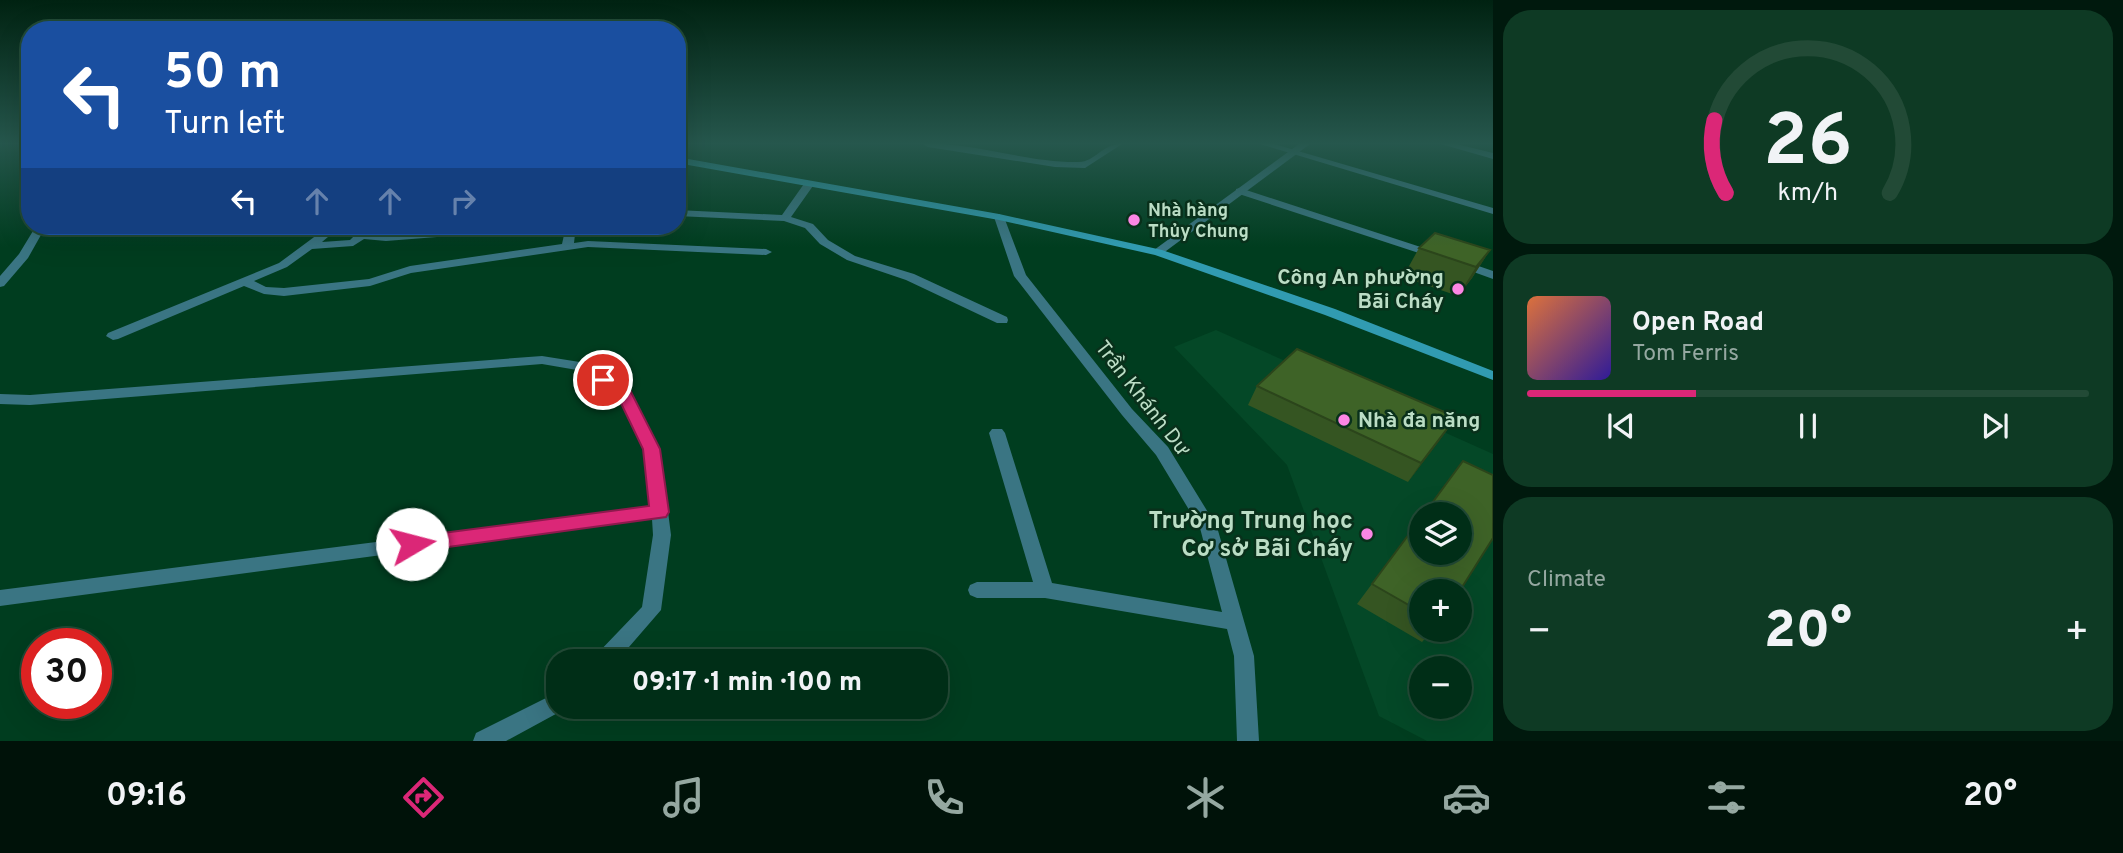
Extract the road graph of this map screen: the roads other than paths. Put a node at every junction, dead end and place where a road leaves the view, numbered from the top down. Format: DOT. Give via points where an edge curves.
graph roads {
  1 [pos="784,179"];
  2 [pos="1258,179"];
  3 [pos="1382,179"];
  4 [pos="810,183"];
  5 [pos="1240,191"];
  6 [pos="1493,211"];
  7 [pos="686,213"];
  8 [pos="785,218"];
  9 [pos="999,218"];
  10 [pos="36,235"];
  11 [pos="324,235"];
  12 [pos="361,235"];
  13 [pos="378,235"];
  14 [pos="424,235"];
  15 [pos="569,235"];
  16 [pos="309,246"];
  17 [pos="567,248"];
  18 [pos="766,252"];
  19 [pos="1158,252"];
  20 [pos="1441,258"];
  21 [pos="1454,262"];
  22 [pos="1493,275"];
  23 [pos="245,282"];
  24 [pos="0,283"];
  25 [pos="1002,320"];
  26 [pos="113,336"];
  27 [pos="1493,376"];
  28 [pos="0,398"];
  29 [pos="997,433"];
  30 [pos="659,512"];
  31 [pos="977,590"];
  32 [pos="1045,590"];
  33 [pos="0,598"];
  34 [pos="1234,622"];
  35 [pos="614,649"];
  36 [pos="546,708"];
  37 [pos="485,741"];
  38 [pos="1248,741"];
  1 -- 4 [label="main road"];
  2 -- 5 [label="street"];
  3 -- 6 [label="street"];
  4 -- 8 [label="street"];
  4 -- 9 [label="main road"];
  5 -- 19 [label="street"];
  5 -- 20 [label="street"];
  7 -- 8 [label="street"];
  8 -- 25 [label="street" via="809,226 824,243 851,258 910,277"];
  9 -- 19 [label="main road"];
  9 -- 34 [label="street, Trần Khánh Dư" via="1020,276 1162,451 1208,527"];
  10 -- 24 [label="street"];
  11 -- 16 [label="street"];
  12 -- 16 [label="street" via="353,243"];
  13 -- 14 [label="street"];
  15 -- 17 [label="street"];
  16 -- 23 [label="street"];
  17 -- 18 [label="street" via="588,244"];
  17 -- 23 [label="street" via="284,292"];
  19 -- 27 [label="main road"];
  21 -- 22 [label="street"];
  23 -- 26 [label="street"];
  28 -- 30 [label="street" via="30,400 542,360 581,366 625,394 652,449"];
  29 -- 32 [label="street"];
  30 -- 33 [label="street"];
  30 -- 35 [label="street" via="662,535 651,610"];
  31 -- 32 [label="street"];
  32 -- 34 [label="street"];
  34 -- 38 [label="street, Trần Khánh Dư" via="1244,656"];
  36 -- 37 [label="street"];
}
